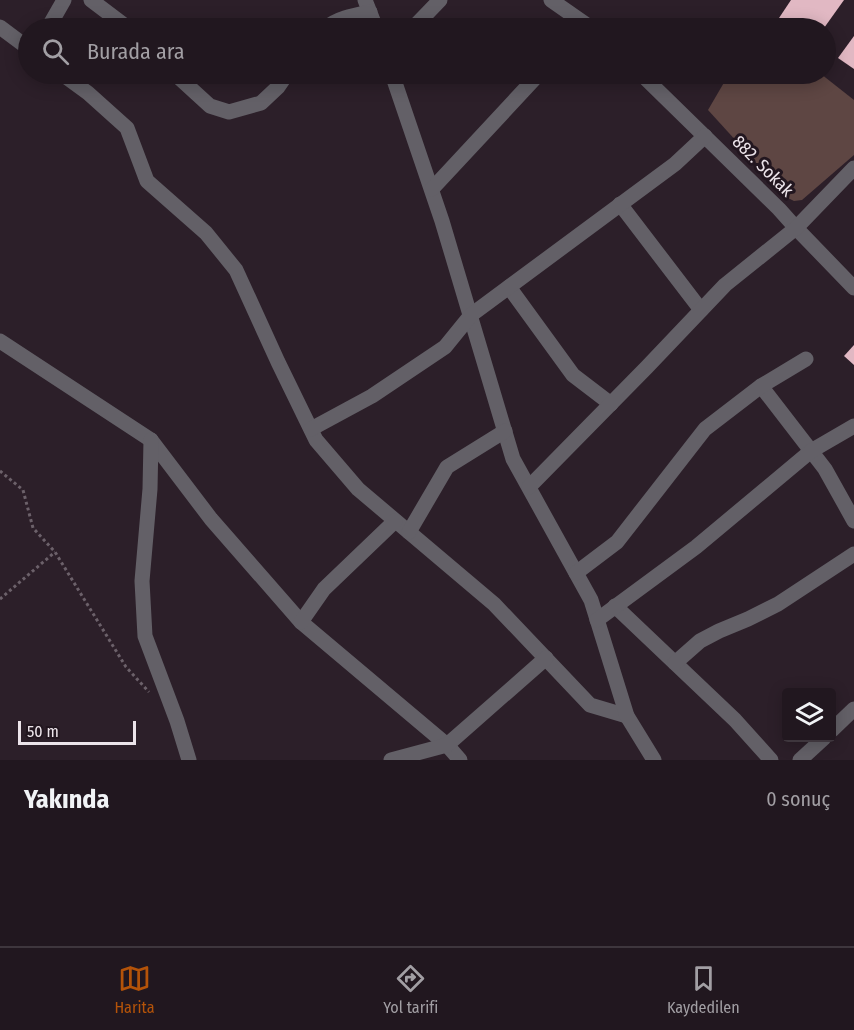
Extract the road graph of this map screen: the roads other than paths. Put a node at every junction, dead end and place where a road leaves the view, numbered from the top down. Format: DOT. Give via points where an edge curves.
graph roads {
  1 [pos="64,0"];
  2 [pos="91,0"];
  3 [pos="440,0"];
  4 [pos="551,0"];
  5 [pos="367,6"];
  6 [pos="54,18"];
  7 [pos="115,18"];
  8 [pos="346,18"];
  9 [pos="423,18"];
  10 [pos="574,18"];
  11 [pos="0,27"];
  12 [pos="18,40"];
  13 [pos="76,84"];
  14 [pos="186,84"];
  15 [pos="280,84"];
  16 [pos="395,84"];
  17 [pos="530,84"];
  18 [pos="651,84"];
  19 [pos="705,136"];
  20 [pos="854,168"];
  21 [pos="432,189"];
  22 [pos="620,204"];
  23 [pos="796,228"];
  24 [pos="509,287"];
  25 [pos="854,288"];
  26 [pos="701,310"];
  27 [pos="471,315"];
  28 [pos="0,341"];
  29 [pos="806,359"];
  30 [pos="761,386"];
  31 [pos="610,404"];
  32 [pos="854,426"];
  33 [pos="311,429"];
  34 [pos="505,431"];
  35 [pos="151,440"];
  36 [pos="811,451"];
  37 [pos="529,487"];
  38 [pos="395,521"];
  39 [pos="854,521"];
  40 [pos="408,532"];
  41 [pos="854,554"];
  42 [pos="576,573"];
  43 [pos="615,606"];
  44 [pos="597,620"];
  45 [pos="300,622"];
  46 [pos="546,658"];
  47 [pos="675,663"];
  48 [pos="854,709"];
  49 [pos="627,716"];
  50 [pos="836,725"];
  51 [pos="820,742"];
  52 [pos="447,745"];
  53 [pos="189,760"];
  54 [pos="391,760"];
  55 [pos="460,760"];
  56 [pos="654,760"];
  57 [pos="771,760"];
  58 [pos="800,760"];
  1 -- 6 [label="street"];
  2 -- 7 [label="street"];
  3 -- 9 [label="street"];
  4 -- 10 [label="street"];
  5 -- 8 [label="street"];
  11 -- 12 [label="street"];
  13 -- 33 [label="street" via="126,128 147,181 206,233 236,270"];
  14 -- 15 [label="street" via="210,106 229,112 261,103"];
  16 -- 21 [label="street"];
  17 -- 21 [label="street"];
  18 -- 19 [label="street, 882. Sokak"];
  19 -- 22 [label="street" via="675,164"];
  19 -- 23 [label="street, 882. Sokak"];
  20 -- 23 [label="street"];
  21 -- 27 [label="street"];
  22 -- 24 [label="street"];
  22 -- 26 [label="street"];
  23 -- 25 [label="street, 882. Sokak"];
  23 -- 26 [label="street" via="725,285"];
  24 -- 27 [label="street"];
  24 -- 31 [label="street" via="573,375"];
  26 -- 31 [label="street"];
  27 -- 33 [label="street" via="446,347 372,396"];
  27 -- 34 [label="street"];
  28 -- 35 [label="street"];
  29 -- 30 [label="street"];
  30 -- 36 [label="street"];
  30 -- 42 [label="street" via="705,429 617,542"];
  31 -- 37 [label="street"];
  32 -- 36 [label="street"];
  33 -- 38 [label="street" via="358,489"];
  34 -- 37 [label="street" via="513,459"];
  34 -- 40 [label="street" via="447,467"];
  35 -- 45 [label="street" via="211,519"];
  35 -- 53 [label="street" via="142,581 145,636"];
  36 -- 39 [label="street"];
  36 -- 43 [label="street" via="696,547"];
  37 -- 42 [label="street"];
  38 -- 40 [label="street"];
  38 -- 45 [label="street" via="324,590"];
  40 -- 46 [label="street" via="494,604"];
  41 -- 47 [label="street" via="778,604 700,641"];
  42 -- 44 [label="street"];
  43 -- 44 [label="street"];
  43 -- 47 [label="street"];
  44 -- 49 [label="street"];
  45 -- 52 [label="street"];
  46 -- 49 [label="street" via="590,705"];
  46 -- 52 [label="street"];
  47 -- 57 [label="street"];
  48 -- 50 [label="street"];
  49 -- 56 [label="street"];
  51 -- 58 [label="street"];
  52 -- 54 [label="street"];
  52 -- 55 [label="street"];
}
